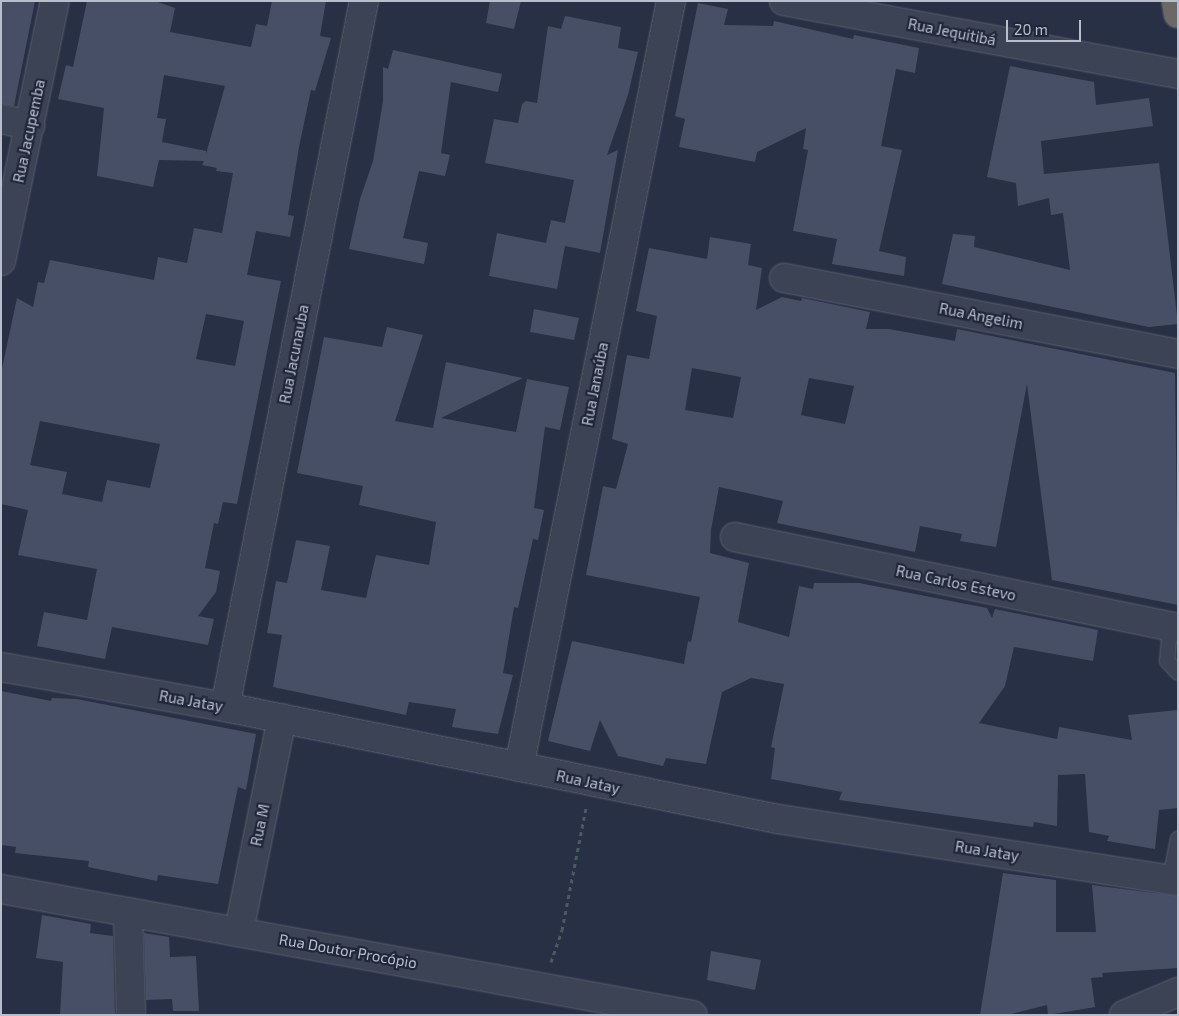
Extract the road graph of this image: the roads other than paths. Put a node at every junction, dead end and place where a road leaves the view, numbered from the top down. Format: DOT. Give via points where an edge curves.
graph roads {
  1 [pos="55,1"];
  2 [pos="364,1"];
  3 [pos="671,1"];
  4 [pos="784,1"];
  5 [pos="1176,1"];
  6 [pos="1178,14"];
  7 [pos="1178,74"];
  8 [pos="1,119"];
  9 [pos="30,125"];
  10 [pos="1,261"];
  11 [pos="784,278"];
  12 [pos="1178,354"];
  13 [pos="735,537"];
  14 [pos="1174,628"];
  15 [pos="1,667"];
  16 [pos="1178,673"];
  17 [pos="225,707"];
  18 [pos="282,718"];
  19 [pos="519,767"];
  20 [pos="1178,839"];
  21 [pos="1174,880"];
  22 [pos="1,889"];
  23 [pos="128,912"];
  24 [pos="239,931"];
  25 [pos="1178,992"];
  26 [pos="131,1015"];
  27 [pos="693,1015"];
  28 [pos="1124,1015"];
  1 -- 9 [label="street, Rua Jacupemba"];
  2 -- 17 [label="street, Rua Jacunauba"];
  3 -- 19 [label="street, Rua Janaúba"];
  4 -- 7 [label="street, Rua Jequitibá"];
  5 -- 6 [label="highway"];
  8 -- 9 [label="street"];
  9 -- 10 [label="street, Rua Jacupemba"];
  11 -- 12 [label="street, Rua Angelim"];
  13 -- 14 [label="street, Rua Carlos Estevo"];
  14 -- 16 [label="lane" via="1167,661"];
  15 -- 17 [label="street, Rua Jatay"];
  17 -- 18 [label="street, Rua Jatay"];
  18 -- 19 [label="street, Rua Jatay"];
  18 -- 24 [label="street, Rua M"];
  19 -- 21 [label="street, Rua Jatay" via="778,819"];
  20 -- 21 [label="lane"];
  22 -- 23 [label="street, Rua Doutor Procópio"];
  23 -- 24 [label="street, Rua Doutor Procópio"];
  23 -- 26 [label="street"];
  24 -- 27 [label="street, Rua Doutor Procópio"];
  25 -- 28 [label="street"];
}
